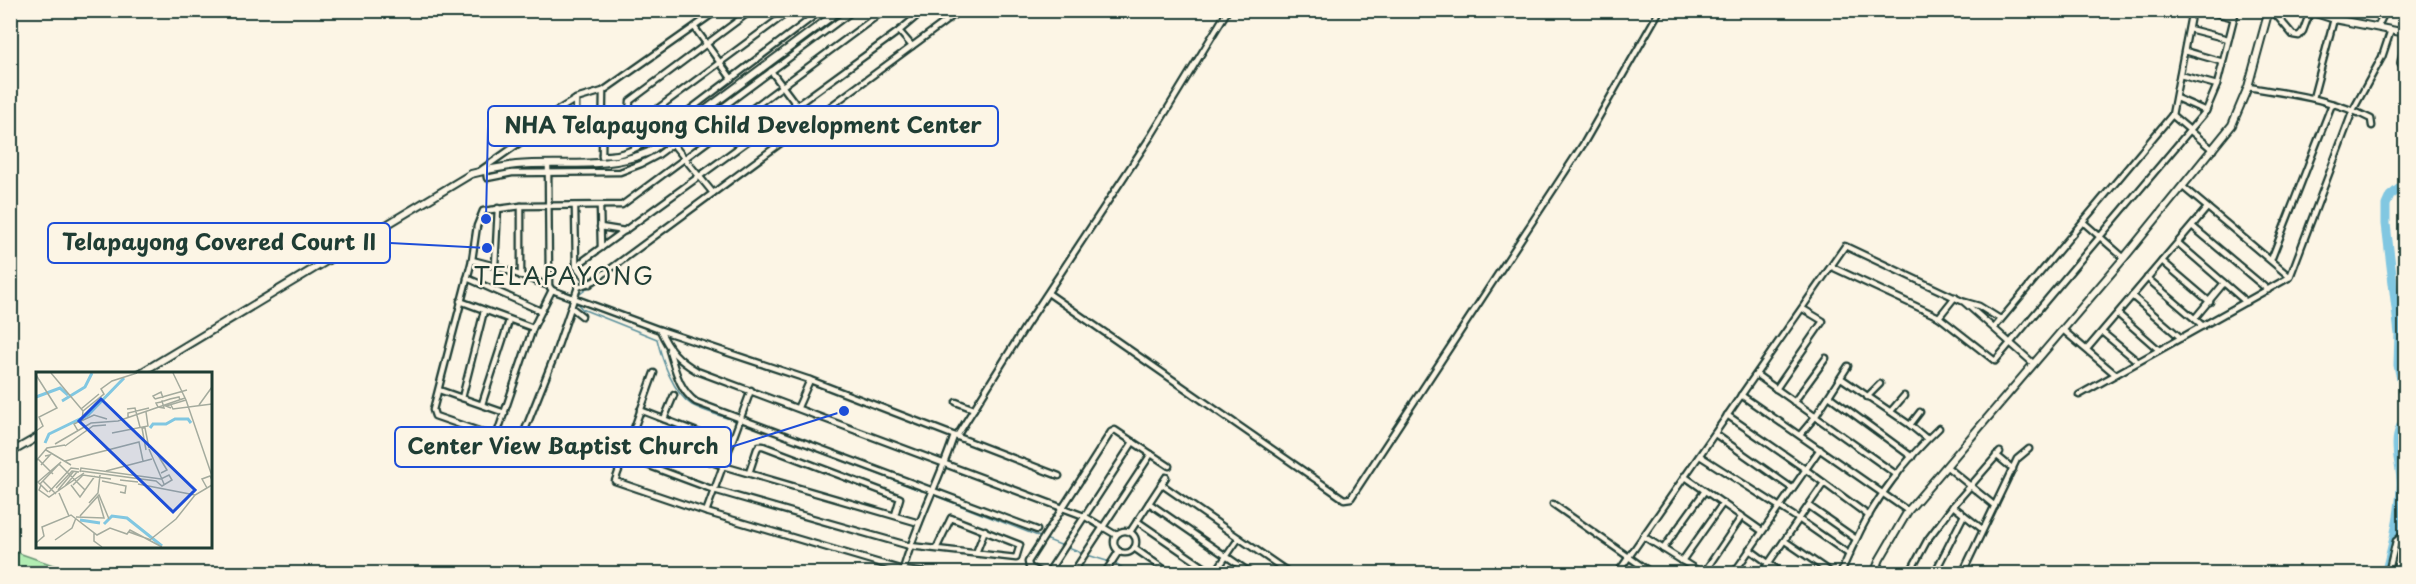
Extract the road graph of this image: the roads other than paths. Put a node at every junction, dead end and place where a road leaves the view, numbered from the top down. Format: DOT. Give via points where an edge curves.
graph roads {
  1 [pos="718,10"];
  2 [pos="752,10"];
  3 [pos="791,10"];
  4 [pos="822,10"];
  5 [pos="840,10"];
  6 [pos="854,10"];
  7 [pos="885,10"];
  8 [pos="924,10"];
  9 [pos="961,10"];
  10 [pos="1228,10"];
  11 [pos="1660,10"];
  12 [pos="2192,10"];
  13 [pos="2204,10"];
  14 [pos="2236,10"];
  15 [pos="2271,10"];
  16 [pos="2386,10"];
  17 [pos="2308,11"];
  18 [pos="2234,18"];
  19 [pos="2334,19"];
  20 [pos="2378,27"];
  21 [pos="694,28"];
  22 [pos="2188,29"];
  23 [pos="899,30"];
  24 [pos="2391,30"];
  25 [pos="2406,33"];
  26 [pos="2228,39"];
  27 [pos="2406,40"];
  28 [pos="707,45"];
  29 [pos="912,46"];
  30 [pos="2185,51"];
  31 [pos="2223,62"];
  32 [pos="720,63"];
  33 [pos="2406,68"];
  34 [pos="771,71"];
  35 [pos="2180,75"];
  36 [pos="731,78"];
  37 [pos="2217,85"];
  38 [pos="783,86"];
  39 [pos="2248,87"];
  40 [pos="603,91"];
  41 [pos="2176,98"];
  42 [pos="2313,98"];
  43 [pos="576,99"];
  44 [pos="2332,104"];
  45 [pos="796,105"];
  46 [pos="2354,110"];
  47 [pos="2206,111"];
  48 [pos="2172,115"];
  49 [pos="810,123"];
  50 [pos="576,124"];
  51 [pos="603,125"];
  52 [pos="2372,126"];
  53 [pos="628,130"];
  54 [pos="2191,131"];
  55 [pos="536,132"];
  56 [pos="602,138"];
  57 [pos="672,143"];
  58 [pos="2213,150"];
  59 [pos="602,155"];
  60 [pos="684,158"];
  61 [pos="602,163"];
  62 [pos="548,165"];
  63 [pos="486,170"];
  64 [pos="479,172"];
  65 [pos="549,174"];
  66 [pos="700,176"];
  67 [pos="2183,187"];
  68 [pos="713,193"];
  69 [pos="521,206"];
  70 [pos="549,206"];
  71 [pos="575,206"];
  72 [pos="600,206"];
  73 [pos="498,208"];
  74 [pos="2207,208"];
  75 [pos="2083,222"];
  76 [pos="2192,226"];
  77 [pos="600,227"];
  78 [pos="625,231"];
  79 [pos="2100,238"];
  80 [pos="2178,243"];
  81 [pos="601,248"];
  82 [pos="2124,258"];
  83 [pos="472,260"];
  84 [pos="2271,260"];
  85 [pos="2162,261"];
  86 [pos="495,266"];
  87 [pos="576,266"];
  88 [pos="1832,267"];
  89 [pos="521,276"];
  90 [pos="2290,277"];
  91 [pos="466,278"];
  92 [pos="2148,278"];
  93 [pos="2224,283"];
  94 [pos="590,284"];
  95 [pos="551,288"];
  96 [pos="2268,290"];
  97 [pos="1048,293"];
  98 [pos="1955,297"];
  99 [pos="2132,297"];
  100 [pos="576,299"];
  101 [pos="460,301"];
  102 [pos="1964,302"];
  103 [pos="2210,302"];
  104 [pos="2246,302"];
  105 [pos="572,308"];
  106 [pos="1803,309"];
  107 [pos="484,311"];
  108 [pos="541,311"];
  109 [pos="2118,315"];
  110 [pos="582,316"];
  111 [pos="1939,317"];
  112 [pos="2195,318"];
  113 [pos="2000,319"];
  114 [pos="509,321"];
  115 [pos="2203,326"];
  116 [pos="533,328"];
  117 [pos="1994,328"];
  118 [pos="660,330"];
  119 [pos="2063,330"];
  120 [pos="2102,332"];
  121 [pos="2181,338"];
  122 [pos="2012,344"];
  123 [pos="669,349"];
  124 [pos="2086,349"];
  125 [pos="2158,350"];
  126 [pos="1826,358"];
  127 [pos="2137,361"];
  128 [pos="2034,363"];
  129 [pos="1848,366"];
  130 [pos="142,372"];
  131 [pos="654,373"];
  132 [pos="2115,374"];
  133 [pos="1757,375"];
  134 [pos="1841,378"];
  135 [pos="810,380"];
  136 [pos="1880,384"];
  137 [pos="1776,389"];
  138 [pos="438,390"];
  139 [pos="752,390"];
  140 [pos="674,395"];
  141 [pos="1741,395"];
  142 [pos="2079,395"];
  143 [pos="1829,396"];
  144 [pos="1904,396"];
  145 [pos="1868,397"];
  146 [pos="462,398"];
  147 [pos="956,402"];
  148 [pos="1794,402"];
  149 [pos="482,404"];
  150 [pos="798,407"];
  151 [pos="640,410"];
  152 [pos="975,410"];
  153 [pos="1891,411"];
  154 [pos="1920,412"];
  155 [pos="505,413"];
  156 [pos="1727,415"];
  157 [pos="741,417"];
  158 [pos="1815,417"];
  159 [pos="664,419"];
  160 [pos="1910,424"];
  161 [pos="1939,428"];
  162 [pos="632,434"];
  163 [pos="1715,434"];
  164 [pos="1800,435"];
  165 [pos="955,436"];
  166 [pos="496,437"];
  167 [pos="36,438"];
  168 [pos="1927,439"];
  169 [pos="1133,442"];
  170 [pos="731,445"];
  171 [pos="2029,448"];
  172 [pos="1820,449"];
  173 [pos="10,453"];
  174 [pos="1151,454"];
  175 [pos="623,456"];
  176 [pos="1700,456"];
  177 [pos="1912,457"];
  178 [pos="945,464"];
  179 [pos="723,466"];
  180 [pos="1169,466"];
  181 [pos="1946,466"];
  182 [pos="1805,469"];
  183 [pos="2013,469"];
  184 [pos="748,473"];
  185 [pos="1898,475"];
  186 [pos="1059,476"];
  187 [pos="1684,476"];
  188 [pos="1166,477"];
  189 [pos="1824,483"];
  190 [pos="1161,484"];
  191 [pos="1970,486"];
  192 [pos="932,489"];
  193 [pos="1793,489"];
  194 [pos="714,490"];
  195 [pos="1704,492"];
  196 [pos="1882,494"];
  197 [pos="1149,503"];
  198 [pos="1723,503"];
  199 [pos="1553,504"];
  200 [pos="1809,506"];
  201 [pos="1953,506"];
  202 [pos="1995,506"];
  203 [pos="1780,507"];
  204 [pos="1064,508"];
  205 [pos="1908,511"];
  206 [pos="706,512"];
  207 [pos="1964,514"];
  208 [pos="895,515"];
  209 [pos="1084,516"];
  210 [pos="1742,516"];
  211 [pos="1869,516"];
  212 [pos="1800,520"];
  213 [pos="1137,521"];
  214 [pos="919,523"];
  215 [pos="1103,527"];
  216 [pos="1982,529"];
  217 [pos="985,530"];
  218 [pos="1037,530"];
  219 [pos="1762,531"];
  220 [pos="1130,532"];
  221 [pos="2406,533"];
  222 [pos="1116,535"];
  223 [pos="1643,536"];
  224 [pos="1239,538"];
  225 [pos="1856,539"];
  226 [pos="1785,541"];
  227 [pos="910,546"];
  228 [pos="937,547"];
  229 [pos="1134,548"];
  230 [pos="1663,549"];
  231 [pos="1749,549"];
  232 [pos="1119,551"];
  233 [pos="976,553"];
  234 [pos="1850,555"];
  235 [pos="1227,556"];
  236 [pos="1629,556"];
  237 [pos="1682,561"];
  238 [pos="1768,563"];
  239 [pos="903,570"];
  240 [pos="934,573"];
  241 [pos="1045,573"];
  242 [pos="1072,573"];
  243 [pos="1104,573"];
  244 [pos="1171,573"];
  245 [pos="1214,573"];
  246 [pos="1252,573"];
  247 [pos="1291,573"];
  248 [pos="1617,573"];
  249 [pos="1653,573"];
  250 [pos="1703,573"];
  251 [pos="1733,573"];
  252 [pos="1761,573"];
  253 [pos="1783,573"];
  254 [pos="1833,573"];
  255 [pos="1840,573"];
  256 [pos="1874,573"];
  257 [pos="1910,573"];
  258 [pos="1934,573"];
  259 [pos="1962,573"];
  260 [pos="2388,573"];
  1 -- 21 [label="street"];
  2 -- 28 [label="street"];
  3 -- 32 [label="street"];
  4 -- 36 [label="street"];
  5 -- 61 [label="street" via="658,147 634,158"];
  6 -- 34 [label="street"];
  7 -- 38 [label="street"];
  8 -- 23 [label="street"];
  9 -- 29 [label="street"];
  10 -- 97 [label="street"];
  11 -- 97 [label="street" via="1584,143 1351,498 1344,499"];
  12 -- 22 [label="street"];
  13 -- 18 [label="street"];
  14 -- 18 [label="street"];
  15 -- 17 [label="street" via="2299,36"];
  15 -- 39 [label="street"];
  16 -- 20 [label="street"];
  17 -- 19 [label="street"];
  18 -- 26 [label="street"];
  19 -- 20 [label="street"];
  19 -- 42 [label="street"];
  20 -- 24 [label="street"];
  21 -- 28 [label="street"];
  21 -- 40 [label="street"];
  22 -- 26 [label="street"];
  22 -- 30 [label="street"];
  23 -- 29 [label="street"];
  23 -- 45 [label="street"];
  24 -- 25 [label="street"];
  24 -- 46 [label="street" via="2382,57"];
  26 -- 31 [label="street"];
  27 -- 33 [label="street" via="2401,63"];
  28 -- 32 [label="street"];
  28 -- 53 [label="street" via="630,101"];
  29 -- 49 [label="street"];
  30 -- 31 [label="street"];
  30 -- 35 [label="street"];
  31 -- 37 [label="street"];
  32 -- 36 [label="street"];
  32 -- 53 [label="street"];
  34 -- 38 [label="street"];
  34 -- 57 [label="street"];
  35 -- 37 [label="street"];
  35 -- 41 [label="street"];
  36 -- 59 [label="street" via="647,142 628,152"];
  37 -- 47 [label="street"];
  38 -- 45 [label="street"];
  38 -- 60 [label="street"];
  39 -- 42 [label="street"];
  39 -- 58 [label="street" via="2232,125"];
  40 -- 43 [label="street"];
  40 -- 51 [label="street"];
  41 -- 47 [label="street"];
  41 -- 48 [label="street"];
  42 -- 44 [label="street"];
  43 -- 50 [label="street"];
  43 -- 55 [label="street" via="548,116"];
  44 -- 46 [label="street"];
  44 -- 84 [label="street"];
  45 -- 49 [label="street"];
  45 -- 66 [label="street"];
  46 -- 52 [label="street" via="2371,119"];
  46 -- 90 [label="street"];
  47 -- 54 [label="street"];
  48 -- 54 [label="street"];
  48 -- 75 [label="street"];
  49 -- 68 [label="street"];
  50 -- 51 [label="street"];
  50 -- 55 [label="street" via="548,126"];
  51 -- 56 [label="street"];
  53 -- 56 [label="street"];
  54 -- 58 [label="street"];
  54 -- 79 [label="street"];
  55 -- 64 [label="street"];
  56 -- 59 [label="street"];
  57 -- 60 [label="street"];
  57 -- 65 [label="street" via="629,170"];
  58 -- 67 [label="street"];
  59 -- 61 [label="street"];
  60 -- 66 [label="street"];
  60 -- 72 [label="street" via="622,205"];
  61 -- 62 [label="street"];
  62 -- 63 [label="street"];
  62 -- 65 [label="street"];
  63 -- 64 [label="street"];
  63 -- 65 [label="street" via="487,178 512,173"];
  64 -- 130 [label="street" via="461,179"];
  65 -- 70 [label="street"];
  66 -- 68 [label="street"];
  66 -- 78 [label="street"];
  67 -- 74 [label="street"];
  67 -- 82 [label="street"];
  68 -- 94 [label="street"];
  69 -- 70 [label="street"];
  69 -- 73 [label="street"];
  69 -- 89 [label="street"];
  70 -- 71 [label="street"];
  70 -- 95 [label="street"];
  71 -- 72 [label="street"];
  71 -- 87 [label="street"];
  72 -- 77 [label="street"];
  73 -- 83 [label="street" via="483,211 480,216"];
  73 -- 86 [label="street"];
  74 -- 76 [label="street"];
  74 -- 84 [label="street"];
  75 -- 79 [label="street"];
  75 -- 113 [label="street"];
  76 -- 80 [label="street"];
  76 -- 96 [label="street"];
  77 -- 78 [label="street"];
  77 -- 81 [label="street"];
  78 -- 81 [label="street"];
  79 -- 82 [label="street"];
  79 -- 122 [label="street"];
  80 -- 85 [label="street"];
  80 -- 93 [label="street"];
  81 -- 87 [label="street"];
  82 -- 119 [label="street"];
  83 -- 86 [label="street"];
  83 -- 91 [label="street"];
  84 -- 90 [label="street"];
  85 -- 92 [label="street"];
  85 -- 103 [label="street"];
  86 -- 89 [label="street"];
  87 -- 94 [label="street"];
  88 -- 98 [label="street" via="1845,246"];
  88 -- 106 [label="street"];
  88 -- 111 [label="street"];
  89 -- 95 [label="street"];
  90 -- 96 [label="street"];
  91 -- 101 [label="street"];
  91 -- 108 [label="street"];
  92 -- 99 [label="street"];
  92 -- 112 [label="street"];
  93 -- 103 [label="street"];
  93 -- 104 [label="street"];
  94 -- 100 [label="street" via="578,287"];
  95 -- 100 [label="street"];
  95 -- 108 [label="street"];
  96 -- 104 [label="street"];
  97 -- 152 [label="street"];
  98 -- 102 [label="street"];
  98 -- 111 [label="street"];
  99 -- 109 [label="street"];
  99 -- 121 [label="street"];
  100 -- 105 [label="street"];
  100 -- 118 [label="street"];
  101 -- 107 [label="street"];
  101 -- 138 [label="street"];
  102 -- 113 [label="street"];
  102 -- 117 [label="street"];
  103 -- 112 [label="street"];
  104 -- 115 [label="street"];
  105 -- 110 [label="street"];
  105 -- 166 [label="street" via="521,443 516,445"];
  106 -- 133 [label="street"];
  106 -- 137 [label="street" via="1823,321"];
  107 -- 114 [label="street"];
  107 -- 146 [label="street"];
  108 -- 116 [label="street"];
  109 -- 120 [label="street"];
  109 -- 125 [label="street"];
  111 -- 122 [label="street" via="1995,361"];
  112 -- 115 [label="street"];
  113 -- 117 [label="street"];
  114 -- 116 [label="street"];
  114 -- 149 [label="street"];
  115 -- 121 [label="street"];
  116 -- 155 [label="street"];
  117 -- 122 [label="street"];
  118 -- 123 [label="street"];
  118 -- 135 [label="street"];
  119 -- 124 [label="street"];
  119 -- 128 [label="street"];
  120 -- 124 [label="street"];
  120 -- 127 [label="street"];
  121 -- 125 [label="street"];
  122 -- 128 [label="street"];
  123 -- 139 [label="street" via="697,370"];
  123 -- 157 [label="street" via="680,384 692,399"];
  124 -- 132 [label="street"];
  125 -- 127 [label="street"];
  126 -- 148 [label="street"];
  127 -- 132 [label="street"];
  128 -- 181 [label="street"];
  129 -- 134 [label="street"];
  131 -- 151 [label="street"];
  132 -- 142 [label="street"];
  133 -- 137 [label="street"];
  133 -- 141 [label="street"];
  134 -- 143 [label="street"];
  134 -- 145 [label="street"];
  135 -- 150 [label="street"];
  135 -- 165 [label="street"];
  136 -- 145 [label="street"];
  137 -- 148 [label="street"];
  138 -- 146 [label="street"];
  138 -- 166 [label="street" via="435,416"];
  139 -- 150 [label="street"];
  139 -- 157 [label="street"];
  140 -- 159 [label="street"];
  141 -- 156 [label="street"];
  141 -- 164 [label="street"];
  143 -- 158 [label="street"];
  143 -- 177 [label="street"];
  144 -- 153 [label="street"];
  145 -- 153 [label="street"];
  146 -- 149 [label="street"];
  147 -- 152 [label="street"];
  148 -- 158 [label="street"];
  149 -- 155 [label="street"];
  150 -- 178 [label="street"];
  151 -- 159 [label="street"];
  151 -- 162 [label="street"];
  152 -- 165 [label="street"];
  153 -- 160 [label="street"];
  154 -- 160 [label="street"];
  155 -- 166 [label="street"];
  156 -- 163 [label="street"];
  156 -- 182 [label="street"];
  157 -- 170 [label="street"];
  157 -- 192 [label="street"];
  158 -- 164 [label="street"];
  158 -- 185 [label="street"];
  159 -- 170 [label="street"];
  160 -- 168 [label="street"];
  161 -- 168 [label="street"];
  162 -- 175 [label="street"];
  162 -- 179 [label="street"];
  163 -- 176 [label="street"];
  163 -- 193 [label="street"];
  164 -- 172 [label="street"];
  165 -- 178 [label="street"];
  165 -- 186 [label="street"];
  167 -- 173 [label="street"];
  168 -- 177 [label="street"];
  169 -- 174 [label="street"];
  169 -- 204 [label="street" via="1115,430 1111,432"];
  169 -- 209 [label="street"];
  170 -- 179 [label="street"];
  171 -- 183 [label="street" via="2019,456"];
  172 -- 182 [label="street"];
  172 -- 196 [label="street"];
  174 -- 180 [label="street"];
  174 -- 215 [label="street"];
  175 -- 194 [label="street"];
  175 -- 206 [label="street" via="617,483"];
  176 -- 187 [label="street"];
  176 -- 203 [label="street"];
  177 -- 185 [label="street"];
  178 -- 192 [label="street"];
  178 -- 204 [label="street"];
  179 -- 184 [label="street"];
  179 -- 194 [label="street"];
  181 -- 191 [label="street"];
  181 -- 205 [label="street"];
  182 -- 189 [label="street"];
  182 -- 193 [label="street"];
  183 -- 191 [label="street" via="1998,453"];
  183 -- 202 [label="street"];
  184 -- 208 [label="street"];
  184 -- 208 [label="street" via="757,449 763,446 900,498"];
  185 -- 196 [label="street"];
  187 -- 195 [label="street"];
  187 -- 223 [label="street"];
  188 -- 190 [label="street"];
  189 -- 200 [label="street"];
  189 -- 211 [label="street"];
  190 -- 197 [label="street"];
  190 -- 224 [label="street"];
  191 -- 201 [label="street"];
  191 -- 202 [label="street"];
  192 -- 214 [label="street"];
  192 -- 218 [label="street"];
  193 -- 203 [label="street"];
  194 -- 206 [label="street"];
  194 -- 227 [label="street"];
  195 -- 198 [label="street"];
  195 -- 230 [label="street"];
  196 -- 205 [label="street"];
  196 -- 211 [label="street"];
  197 -- 213 [label="street"];
  197 -- 235 [label="street"];
  198 -- 210 [label="street"];
  198 -- 237 [label="street"];
  199 -- 236 [label="street"];
  200 -- 212 [label="street"];
  200 -- 225 [label="street"];
  201 -- 207 [label="street"];
  201 -- 257 [label="street" via="1928,539"];
  202 -- 216 [label="street"];
  203 -- 212 [label="street"];
  203 -- 219 [label="street"];
  204 -- 209 [label="street"];
  204 -- 241 [label="street" via="1027,564"];
  205 -- 256 [label="street"];
  206 -- 239 [label="street"];
  207 -- 216 [label="street"];
  207 -- 258 [label="street"];
  208 -- 214 [label="street"];
  209 -- 215 [label="street"];
  209 -- 241 [label="street"];
  210 -- 219 [label="street"];
  210 -- 250 [label="street"];
  211 -- 225 [label="street"];
  212 -- 226 [label="street"];
  212 -- 234 [label="street"];
  213 -- 220 [label="street"];
  213 -- 245 [label="street"];
  214 -- 227 [label="street"];
  215 -- 222 [label="street"];
  215 -- 242 [label="street"];
  216 -- 259 [label="street"];
  217 -- 228 [label="street" via="951,518"];
  217 -- 233 [label="street"];
  217 -- 233 [label="street" via="1019,543 1016,558"];
  219 -- 231 [label="street"];
  220 -- 222 [label="street"];
  220 -- 229 [label="street" via="1136,538"];
  221 -- 260 [label="street" via="2396,541"];
  222 -- 232 [label="street" via="1114,543"];
  223 -- 230 [label="street"];
  223 -- 236 [label="street"];
  224 -- 235 [label="street"];
  224 -- 247 [label="street"];
  225 -- 234 [label="street"];
  226 -- 238 [label="street"];
  226 -- 254 [label="street"];
  227 -- 228 [label="street"];
  227 -- 239 [label="street"];
  228 -- 233 [label="street"];
  229 -- 232 [label="street"];
  229 -- 244 [label="street"];
  230 -- 237 [label="street"];
  231 -- 238 [label="street"];
  231 -- 251 [label="street"];
  232 -- 243 [label="street"];
  234 -- 255 [label="street"];
  235 -- 245 [label="street"];
  235 -- 246 [label="street"];
  236 -- 248 [label="street"];
  236 -- 249 [label="street"];
  237 -- 250 [label="street"];
  238 -- 252 [label="street"];
  238 -- 253 [label="street"];
  239 -- 240 [label="street"];
}
